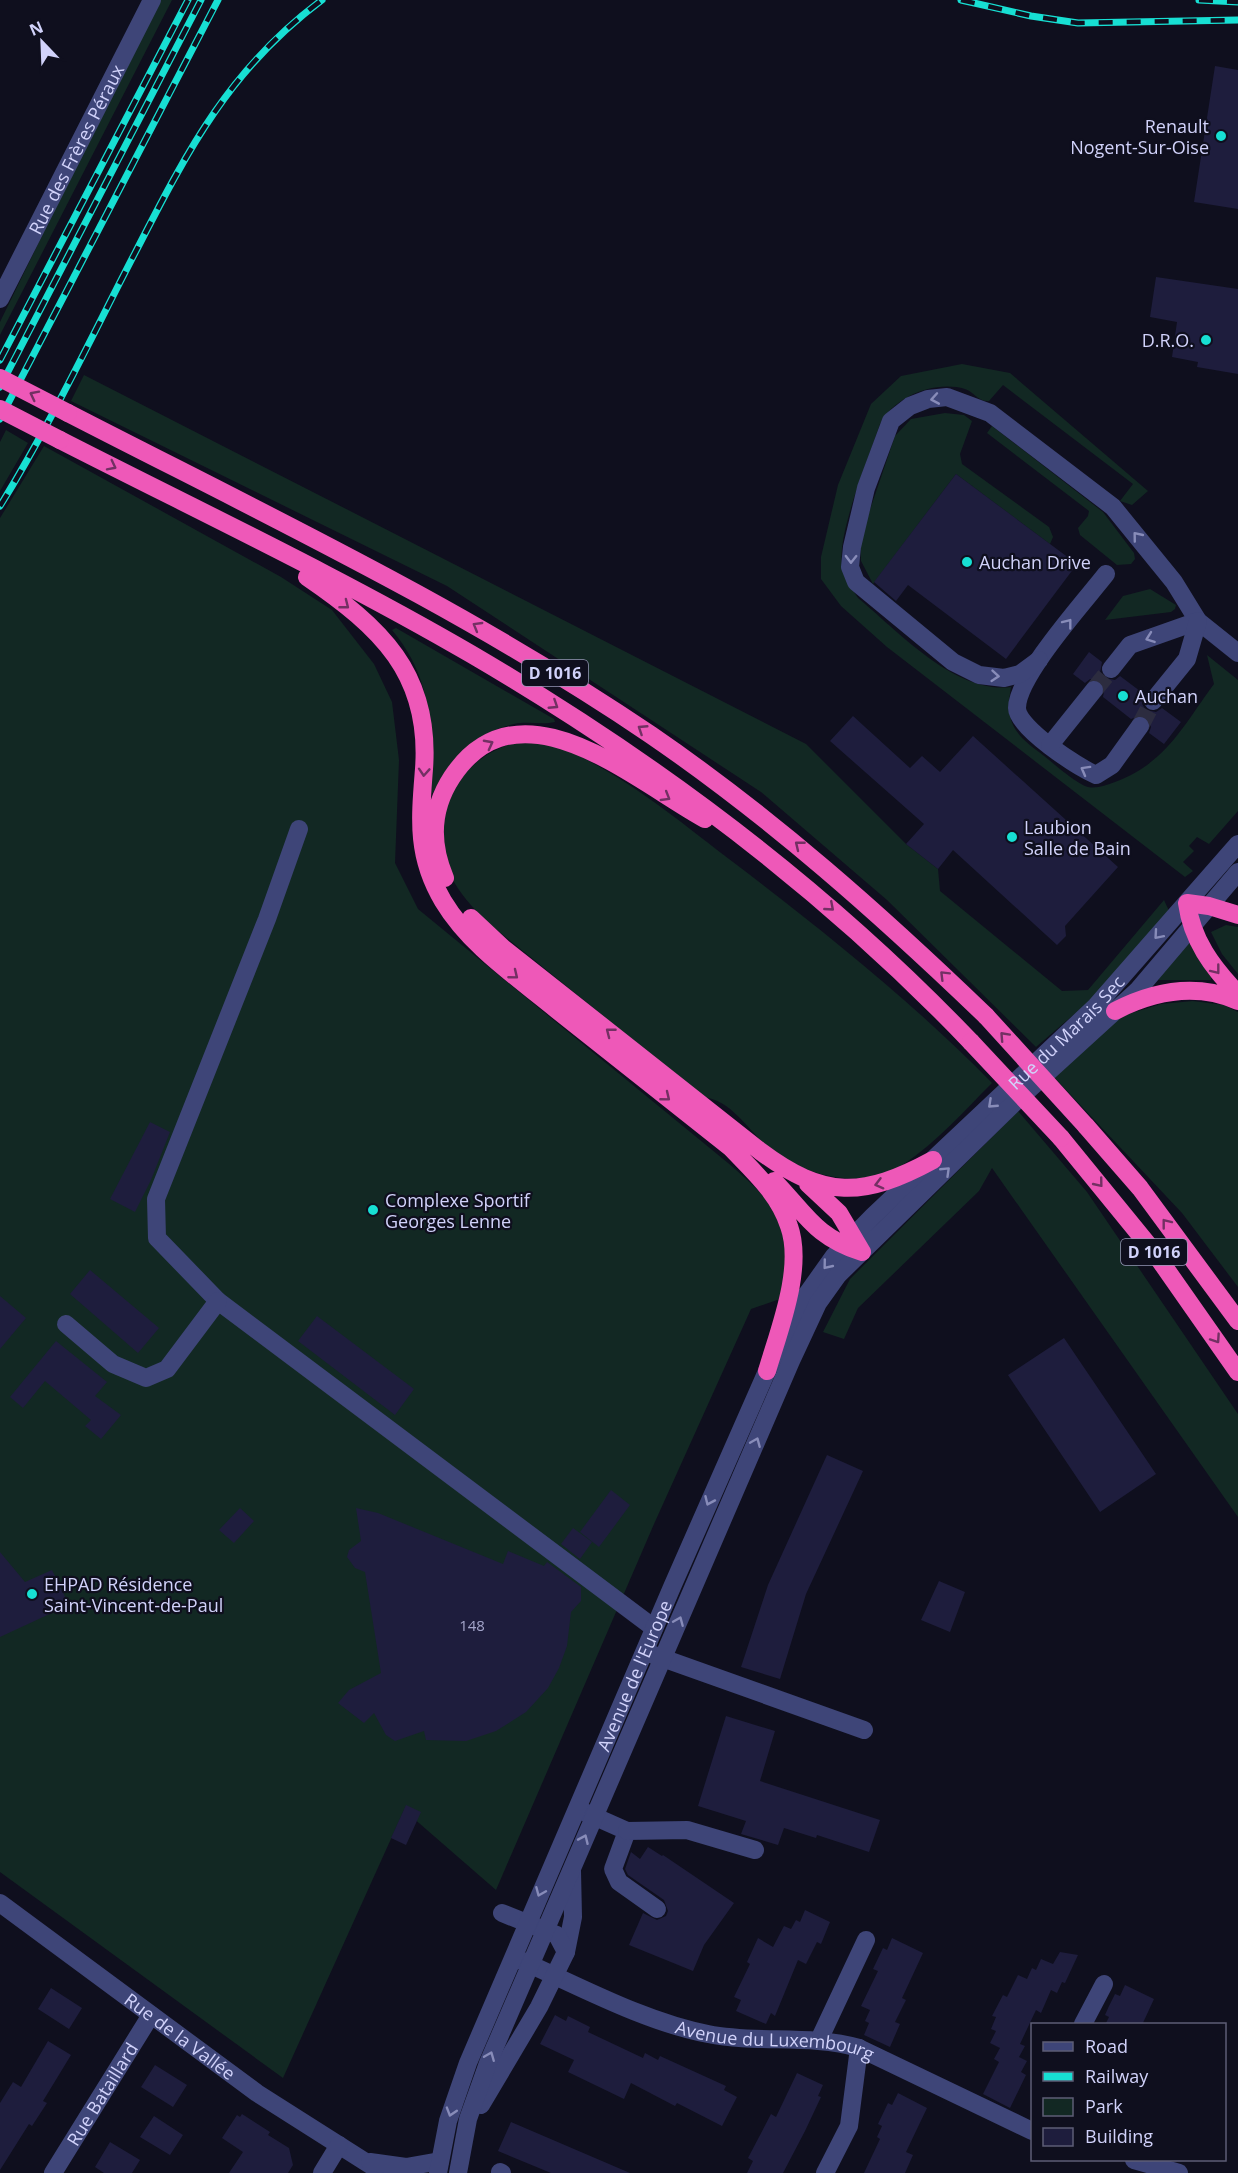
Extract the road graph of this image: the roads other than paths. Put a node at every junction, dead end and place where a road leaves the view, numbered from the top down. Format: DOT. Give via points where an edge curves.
graph roads {
  1 [pos="152,0"];
  2 [pos="0,299"];
  3 [pos="0,378"];
  4 [pos="0,409"];
  5 [pos="246,535"];
  6 [pos="1106,574"];
  7 [pos="1198,621"];
  8 [pos="1238,653"];
  9 [pos="1039,660"];
  10 [pos="1111,669"];
  11 [pos="1094,690"];
  12 [pos="1153,701"];
  13 [pos="1140,726"];
  14 [pos="1050,745"];
  15 [pos="299,829"];
  16 [pos="1238,844"];
  17 [pos="759,849"];
  18 [pos="1238,872"];
  19 [pos="1187,903"];
  20 [pos="1209,906"];
  21 [pos="1238,915"];
  22 [pos="1192,926"];
  23 [pos="1238,994"];
  24 [pos="1238,1001"];
  25 [pos="1115,1011"];
  26 [pos="731,1148"];
  27 [pos="933,1160"];
  28 [pos="800,1178"];
  29 [pos="882,1208"];
  30 [pos="904,1212"];
  31 [pos="853,1245"];
  32 [pos="218,1301"];
  33 [pos="1238,1321"];
  34 [pos="66,1323"];
  35 [pos="767,1371"];
  36 [pos="1238,1372"];
  37 [pos="654,1628"];
  38 [pos="644,1652"];
  39 [pos="663,1659"];
  40 [pos="864,1730"];
  41 [pos="576,1809"];
  42 [pos="594,1817"];
  43 [pos="627,1831"];
  44 [pos="755,1850"];
  45 [pos="572,1866"];
  46 [pos="0,1903"];
  47 [pos="657,1909"];
  48 [pos="502,1913"];
  49 [pos="527,1922"];
  50 [pos="545,1929"];
  51 [pos="866,1940"];
  52 [pos="566,1952"];
  53 [pos="513,1957"];
  54 [pos="530,1964"];
  55 [pos="555,1975"];
  56 [pos="1104,1984"];
  57 [pos="151,2015"];
  58 [pos="1084,2023"];
  59 [pos="819,2040"];
  60 [pos="859,2048"];
  61 [pos="1031,2127"];
  62 [pos="465,2132"];
  63 [pos="339,2145"];
  64 [pos="366,2161"];
  65 [pos="1137,2161"];
  66 [pos="439,2167"];
  67 [pos="53,2173"];
  68 [pos="322,2173"];
  69 [pos="383,2173"];
  70 [pos="458,2173"];
  71 [pos="825,2173"];
  72 [pos="1179,2173"];
  1 -- 2 [label="street, Rue des Frères Péraux"];
  33 -- 3 [label="highway, D 1016, one-way, bridge" via="1146,1196 986,1016 817,860 720,784 641,728 438,604"];
  4 -- 5 [label="highway, D 1016, one-way, bridge"];
  5 -- 17 [label="highway, D 1016, one-way" via="430,631 544,698 656,772"];
  5 -- 26 [label="highway, D 1016, one-way" via="367,623 404,666 424,728 422,845 433,881 452,914 498,962"];
  9 -- 6 [label="street, one-way"];
  7 -- 8 [label="street"];
  7 -- 9 [label="street, one-way" via="1174,582 1113,507 990,413 947,397 910,406 891,421 867,488 852,547 850,567 856,582 953,662 979,675 1004,678 1020,674"];
  7 -- 10 [label="street, one-way" via="1130,645"];
  7 -- 12 [label="street" via="1187,659"];
  9 -- 14 [label="street" via="1020,692 1017,709 1020,719"];
  11 -- 14 [label="street"];
  13 -- 14 [label="street, one-way" via="1112,765 1096,775"];
  15 -- 32 [label="street" via="156,1198 157,1238"];
  16 -- 19 [label="street, Rue du Marais Sec"];
  28 -- 17 [label="highway, D 1016, one-way" via="760,1151 483,931 457,901 446,880 434,835 445,790 464,762 501,738 535,733 588,750"];
  17 -- 36 [label="highway, D 1016, one-way, bridge" via="864,938 971,1042 1061,1138 1154,1252"];
  18 -- 20 [label="street, Rue du Marais Sec"];
  19 -- 20 [label="highway"];
  19 -- 22 [label="highway"];
  19 -- 27 [label="street, Rue du Marais Sec, one-way" via="1096,1006"];
  20 -- 21 [label="highway"];
  20 -- 22 [label="street, Rue du Marais Sec"];
  22 -- 23 [label="highway, one-way" via="1213,966"];
  22 -- 25 [label="street, Rue du Marais Sec" via="1145,983"];
  24 -- 25 [label="highway" via="1204,991 1175,991 1150,996"];
  30 -- 25 [label="street, Rue du Marais Sec, one-way" via="1014,1103"];
  26 -- 31 [label="highway, D 1016" via="768,1175 821,1233"];
  26 -- 35 [label="highway, D 1016" via="774,1197 792,1235 789,1291"];
  27 -- 28 [label="highway, D 1016, one-way" via="867,1187 835,1187"];
  27 -- 29 [label="street, Rue du Marais Sec"];
  28 -- 31 [label="highway, D 1016" via="833,1206"];
  29 -- 31 [label="street, Avenue de l'Europe"];
  30 -- 31 [label="street, Avenue de l'Europe"];
  31 -- 35 [label="street, Avenue de l'Europe, one-way" via="822,1272 802,1301"];
  39 -- 31 [label="street, Avenue de l'Europe, one-way" via="818,1303"];
  32 -- 34 [label="street" via="167,1369 146,1378 113,1364"];
  32 -- 37 [label="street"];
  35 -- 37 [label="street, Avenue de l'Europe, one-way"];
  37 -- 38 [label="street, Avenue de l'Europe"];
  38 -- 39 [label="street"];
  38 -- 41 [label="street, Avenue de l'Europe"];
  39 -- 40 [label="street"];
  39 -- 42 [label="street, Avenue de l'Europe"];
  41 -- 42 [label="street"];
  41 -- 49 [label="street, Avenue de l'Europe, one-way"];
  42 -- 43 [label="street"];
  45 -- 42 [label="street, Avenue de l'Europe, one-way"];
  43 -- 44 [label="street" via="687,1830"];
  43 -- 47 [label="street" via="613,1869 619,1882"];
  45 -- 50 [label="street, Avenue de l'Europe"];
  45 -- 52 [label="street" via="573,1917"];
  46 -- 57 [label="street, Rue de la Vallée"];
  48 -- 49 [label="street"];
  49 -- 50 [label="street"];
  49 -- 53 [label="street, Avenue de l'Europe"];
  50 -- 52 [label="street" via="561,1939"];
  50 -- 54 [label="street, Avenue de l'Europe"];
  51 -- 59 [label="street"];
  52 -- 55 [label="street"];
  53 -- 54 [label="street, Avenue du Luxembourg"];
  53 -- 66 [label="street, Avenue de l'Europe, one-way" via="462,2078"];
  54 -- 55 [label="street, Avenue du Luxembourg"];
  62 -- 54 [label="street, Avenue de l'Europe, one-way" via="481,2080"];
  55 -- 59 [label="street, Avenue du Luxembourg" via="663,2022 691,2030 748,2040"];
  55 -- 62 [label="street"];
  56 -- 58 [label="street"];
  57 -- 63 [label="street, Rue de la Vallée" via="257,2093"];
  57 -- 67 [label="street, Rue Bataillard"];
  59 -- 60 [label="street, Avenue du Luxembourg"];
  60 -- 61 [label="street, Avenue du Luxembourg"];
  60 -- 71 [label="street" via="849,2126"];
  62 -- 70 [label="street, Avenue de l'Europe"];
  63 -- 64 [label="street, Rue de la Vallée"];
  63 -- 68 [label="street"];
  64 -- 66 [label="street, Rue de la Vallée"];
  64 -- 69 [label="street, Rue de la Vallée"];
  65 -- 72 [label="street"];
}
